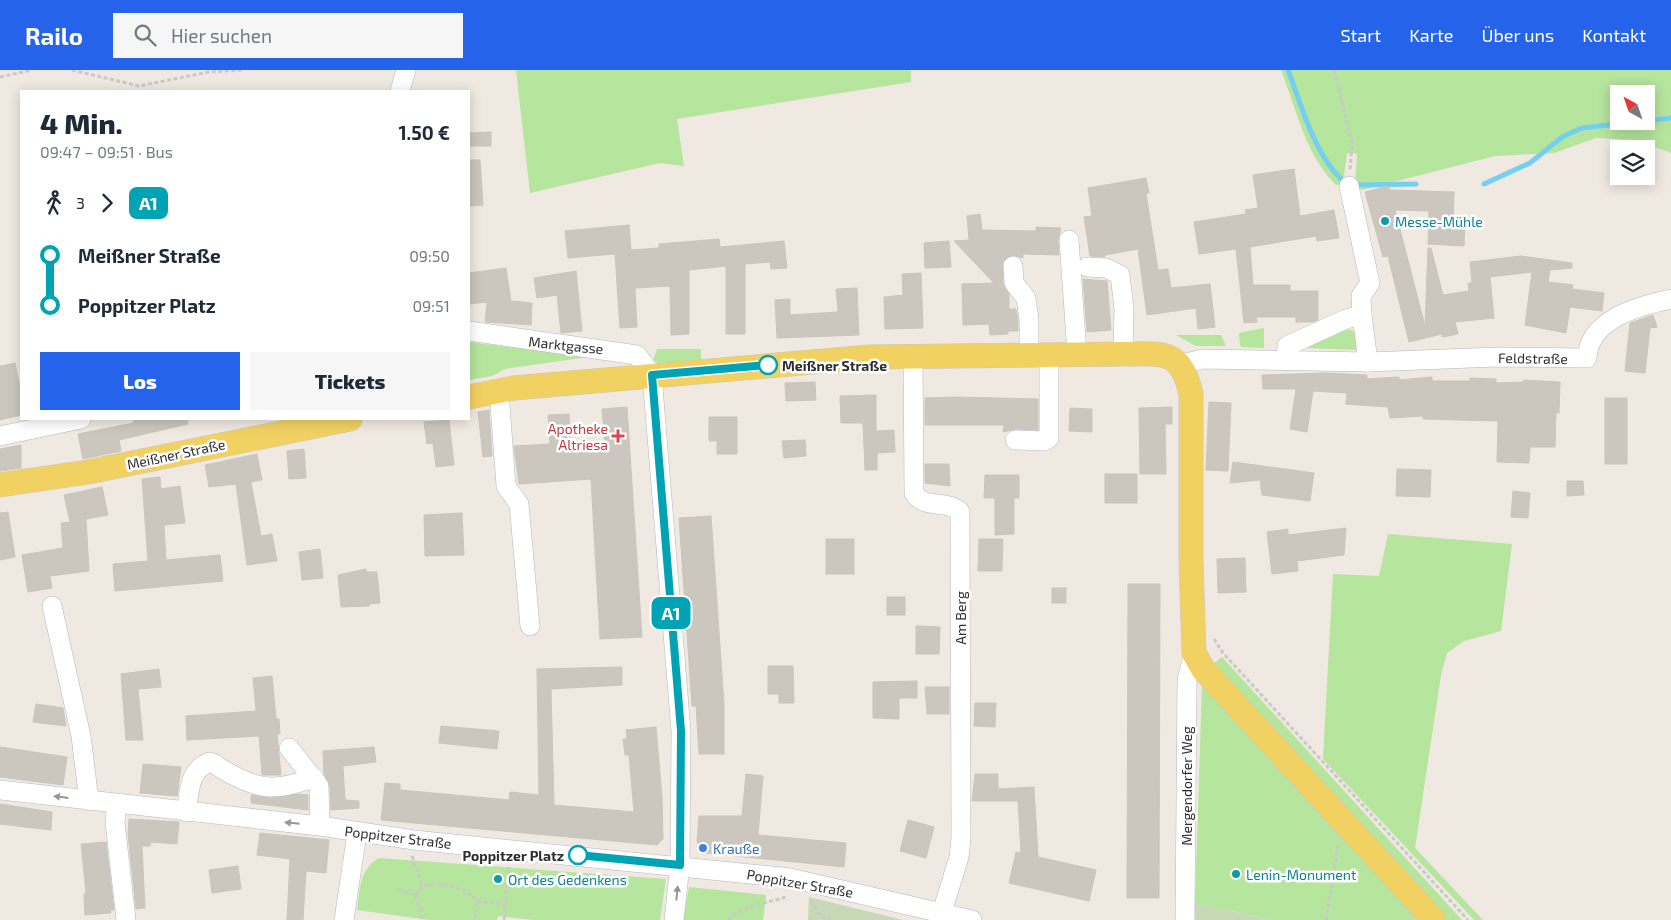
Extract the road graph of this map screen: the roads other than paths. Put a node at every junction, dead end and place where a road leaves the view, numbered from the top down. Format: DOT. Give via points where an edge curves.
graph roads {
  1 [pos="406,70"];
  2 [pos="400,90"];
  3 [pos="1349,186"];
  4 [pos="1069,240"];
  5 [pos="1013,266"];
  6 [pos="1087,267"];
  7 [pos="1671,299"];
  8 [pos="1362,315"];
  9 [pos="470,331"];
  10 [pos="1039,354"];
  11 [pos="1077,354"];
  12 [pos="1123,354"];
  13 [pos="913,355"];
  14 [pos="1286,360"];
  15 [pos="1368,362"];
  16 [pos="1181,364"];
  17 [pos="652,375"];
  18 [pos="499,391"];
  19 [pos="470,397"];
  20 [pos="76,420"];
  21 [pos="327,421"];
  22 [pos="0,436"];
  23 [pos="1015,440"];
  24 [pos="0,485"];
  25 [pos="52,606"];
  26 [pos="530,626"];
  27 [pos="1194,653"];
  28 [pos="290,748"];
  29 [pos="314,778"];
  30 [pos="0,790"];
  31 [pos="89,801"];
  32 [pos="117,804"];
  33 [pos="186,812"];
  34 [pos="320,826"];
  35 [pos="358,833"];
  36 [pos="680,865"];
  37 [pos="942,912"];
  38 [pos="126,920"];
  39 [pos="344,920"];
  40 [pos="674,920"];
  41 [pos="972,920"];
  42 [pos="1185,920"];
  43 [pos="1434,920"];
  1 -- 2 [label="street"];
  3 -- 8 [label="street" via="1370,282 1361,296"];
  4 -- 11 [label="street"];
  5 -- 10 [label="street" via="1014,283 1026,298"];
  6 -- 12 [label="street" via="1106,268 1120,275 1124,308"];
  7 -- 15 [label="street, Feldstraße" via="1635,309 1599,329 1588,344 1587,358 1497,357"];
  8 -- 14 [label="street" via="1287,346"];
  8 -- 15 [label="street"];
  9 -- 17 [label="street, Marktgasse" via="638,354"];
  10 -- 11 [label="main road"];
  10 -- 13 [label="main road"];
  10 -- 23 [label="street" via="1049,438 1044,442"];
  11 -- 12 [label="main road"];
  12 -- 16 [label="main road" via="1170,357"];
  13 -- 17 [label="main road"];
  13 -- 37 [label="street, Am Berg" via="914,493 924,503 954,506 960,512 961,839 959,857"];
  14 -- 15 [label="street, Feldstraße"];
  14 -- 16 [label="street, Feldstraße" via="1204,359"];
  16 -- 27 [label="main road" via="1191,394"];
  17 -- 18 [label="main road"];
  17 -- 36 [label="street" via="681,731"];
  18 -- 19 [label="main road"];
  18 -- 26 [label="street" via="506,486 519,504"];
  20 -- 22 [label="street"];
  21 -- 24 [label="main road, Meißner Straße" via="88,472"];
  25 -- 31 [label="street" via="81,736"];
  27 -- 42 [label="street, Mergendorfer Weg" via="1187,680"];
  27 -- 43 [label="main road" via="1203,669"];
  28 -- 29 [label="street"];
  29 -- 33 [label="street" via="279,788 264,788 210,762 194,772"];
  29 -- 34 [label="street" via="319,786"];
  31 -- 30 [label="street, Poppitzer Straße, one-way"];
  31 -- 32 [label="street, Poppitzer Straße"];
  32 -- 33 [label="street, Poppitzer Straße"];
  32 -- 38 [label="street" via="115,822"];
  34 -- 33 [label="street, Poppitzer Straße, one-way"];
  34 -- 35 [label="street, Poppitzer Straße"];
  35 -- 36 [label="street, Poppitzer Straße"];
  35 -- 39 [label="street"];
  36 -- 37 [label="street, Poppitzer Straße" via="790,878"];
  40 -- 36 [label="street, one-way"];
  37 -- 41 [label="street, Poppitzer Straße"];
}
